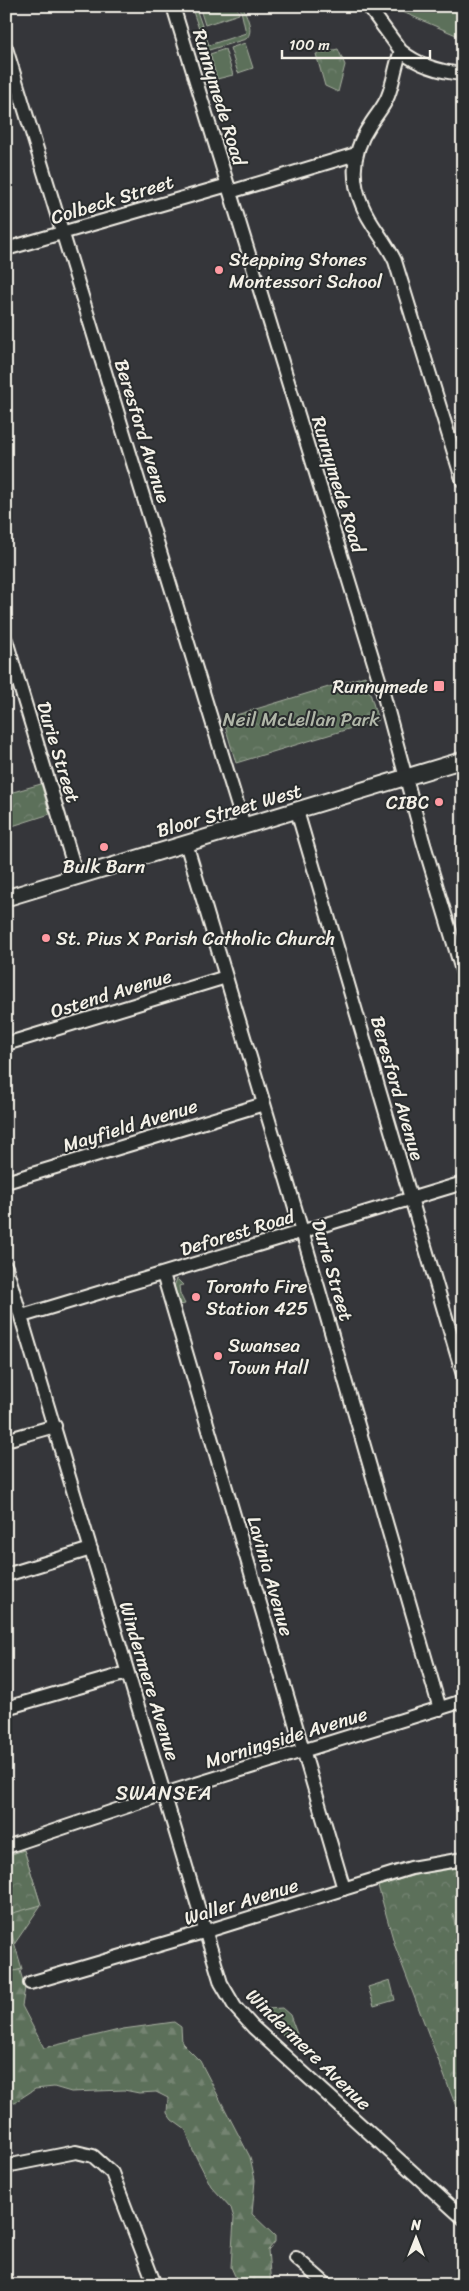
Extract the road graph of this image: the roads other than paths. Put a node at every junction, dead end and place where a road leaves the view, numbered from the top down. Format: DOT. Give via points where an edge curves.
graph roads {
  1 [pos="173,6"];
  2 [pos="368,6"];
  3 [pos="6,48"];
  4 [pos="401,51"];
  5 [pos="463,74"];
  6 [pos="356,154"];
  7 [pos="229,188"];
  8 [pos="63,234"];
  9 [pos="6,250"];
  10 [pos="463,482"];
  11 [pos="6,640"];
  12 [pos="463,760"];
  13 [pos="407,777"];
  14 [pos="297,811"];
  15 [pos="244,826"];
  16 [pos="186,843"];
  17 [pos="77,876"];
  18 [pos="6,898"];
  19 [pos="463,974"];
  20 [pos="226,977"];
  21 [pos="6,1044"];
  22 [pos="264,1104"];
  23 [pos="6,1182"];
  24 [pos="463,1183"];
  25 [pos="411,1199"];
  26 [pos="303,1232"];
  27 [pos="6,1267"];
  28 [pos="163,1274"];
  29 [pos="15,1310"];
  30 [pos="463,1375"];
  31 [pos="55,1426"];
  32 [pos="6,1440"];
  33 [pos="91,1550"];
  34 [pos="6,1575"];
  35 [pos="127,1674"];
  36 [pos="463,1701"];
  37 [pos="6,1708"];
  38 [pos="440,1708"];
  39 [pos="303,1751"];
  40 [pos="164,1794"];
  41 [pos="6,1847"];
  42 [pos="463,1859"];
  43 [pos="344,1888"];
  44 [pos="205,1932"];
  45 [pos="30,1983"];
  46 [pos="8,2164"];
  47 [pos="463,2218"];
  48 [pos="296,2258"];
  49 [pos="155,2285"];
  50 [pos="327,2285"];
  1 -- 7 [label="street, Runnymede Road"];
  2 -- 4 [label="street"];
  3 -- 8 [label="street, Beresford Avenue"];
  4 -- 5 [label="street" via="424,65"];
  4 -- 6 [label="street" via="388,96"];
  6 -- 7 [label="street, Colbeck Street"];
  6 -- 10 [label="street" via="353,169 358,195 395,261"];
  7 -- 8 [label="street, Colbeck Street"];
  7 -- 13 [label="street, Runnymede Road"];
  8 -- 9 [label="street, Colbeck Street"];
  8 -- 15 [label="street, Beresford Avenue"];
  11 -- 17 [label="street, Durie Street"];
  12 -- 13 [label="main road, Bloor Street West"];
  13 -- 14 [label="main road, Bloor Street West"];
  13 -- 19 [label="street, Runnymede Road"];
  14 -- 15 [label="main road, Bloor Street West"];
  14 -- 25 [label="street, Beresford Avenue"];
  15 -- 16 [label="main road, Bloor Street West"];
  16 -- 17 [label="main road, Bloor Street West"];
  16 -- 20 [label="street, Durie Street"];
  17 -- 18 [label="main road, Bloor Street West"];
  20 -- 21 [label="street, Ostend Avenue"];
  20 -- 22 [label="street, Durie Street"];
  22 -- 23 [label="street, Mayfield Avenue"];
  22 -- 26 [label="street, Durie Street"];
  24 -- 25 [label="street, Deforest Road"];
  25 -- 26 [label="street, Deforest Road"];
  25 -- 30 [label="street, Beresford Avenue"];
  26 -- 28 [label="street, Deforest Road"];
  26 -- 38 [label="street, Durie Street"];
  27 -- 29 [label="street, Windermere Avenue"];
  28 -- 29 [label="street, Deforest Road"];
  28 -- 39 [label="street, Lavinia Avenue"];
  29 -- 31 [label="street, Windermere Avenue"];
  31 -- 32 [label="street"];
  31 -- 33 [label="street, Windermere Avenue"];
  33 -- 34 [label="street"];
  33 -- 35 [label="street, Windermere Avenue"];
  35 -- 37 [label="street"];
  35 -- 40 [label="street, Windermere Avenue"];
  36 -- 38 [label="street, Morningside Avenue"];
  38 -- 39 [label="street, Morningside Avenue"];
  39 -- 40 [label="street, Morningside Avenue"];
  39 -- 43 [label="street, Lavinia Avenue"];
  40 -- 41 [label="street, Morningside Avenue"];
  40 -- 44 [label="street, Windermere Avenue"];
  42 -- 43 [label="street, Waller Avenue" via="411,1868"];
  43 -- 44 [label="street, Waller Avenue"];
  44 -- 45 [label="street, Waller Avenue"];
  44 -- 47 [label="street, Windermere Avenue" via="221,1983 241,2015"];
  46 -- 49 [label="street" via="76,2152 93,2156 112,2173"];
  48 -- 50 [label="street"];
}
